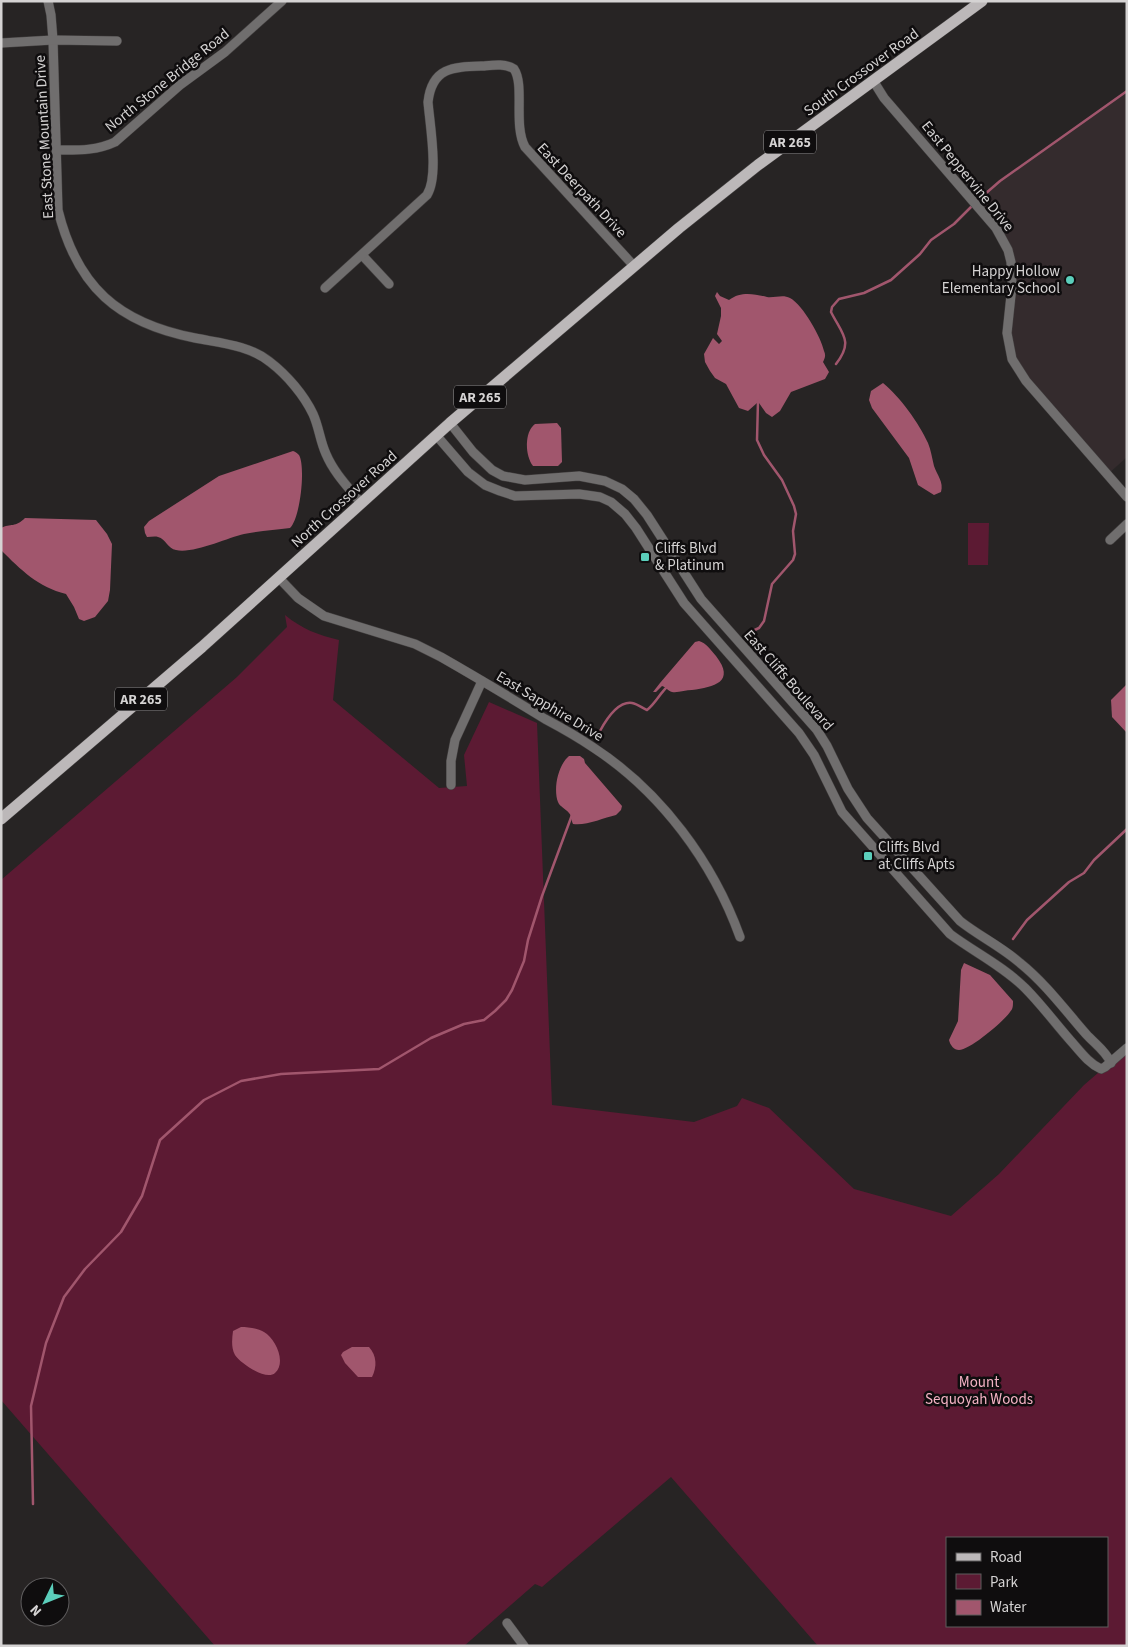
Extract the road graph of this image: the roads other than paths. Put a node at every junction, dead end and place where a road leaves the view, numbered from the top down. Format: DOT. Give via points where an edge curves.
graph roads {
  1 [pos="48,1"];
  2 [pos="282,1"];
  3 [pos="982,1"];
  4 [pos="53,40"];
  5 [pos="117,41"];
  6 [pos="1,43"];
  7 [pos="874,82"];
  8 [pos="57,150"];
  9 [pos="709,204"];
  10 [pos="362,255"];
  11 [pos="634,266"];
  12 [pos="389,284"];
  13 [pos="325,288"];
  14 [pos="450,423"];
  15 [pos="436,435"];
  16 [pos="1127,497"];
  17 [pos="361,503"];
  18 [pos="1127,524"];
  19 [pos="1110,540"];
  20 [pos="279,578"];
  21 [pos="482,681"];
  22 [pos="451,785"];
  23 [pos="1,819"];
  24 [pos="740,937"];
  25 [pos="1033,974"];
  26 [pos="1022,985"];
  27 [pos="1127,1048"];
  28 [pos="1111,1063"];
  29 [pos="507,1623"];
  30 [pos="524,1646"];
  1 -- 4 [label="street, East Stone Mountain Drive"];
  2 -- 8 [label="street, North Stone Bridge Road" via="115,142 94,150"];
  3 -- 7 [label="main road, South Crossover Road / AR 265"];
  4 -- 5 [label="street"];
  4 -- 6 [label="street"];
  4 -- 8 [label="street, East Stone Mountain Drive"];
  7 -- 9 [label="main road, South Crossover Road / AR 265"];
  7 -- 16 [label="street, East Peppervine Drive" via="1003,238 1011,262 1007,333 1012,359 1018,371"];
  8 -- 17 [label="street, East Stone Mountain Drive" via="58,210 73,256 82,271 107,300 124,312 169,333 236,346 269,361 306,401 326,455"];
  9 -- 11 [label="main road, North Crossover Road / AR 265"];
  10 -- 11 [label="street, East Deerpath Drive" via="431,189 434,177 428,102 435,79 452,68 504,65 514,69 518,78 519,132 524,147"];
  10 -- 12 [label="street"];
  10 -- 13 [label="street"];
  11 -- 14 [label="main road, North Crossover Road / AR 265"];
  14 -- 15 [label="main road, North Crossover Road / AR 265"];
  14 -- 25 [label="street, East Cliffs Boulevard" via="473,452 503,476 525,480 579,476 605,481 634,499 701,599 817,730 867,818 960,921"];
  15 -- 17 [label="main road, North Crossover Road / AR 265"];
  15 -- 26 [label="street, East Cliffs Boulevard" via="468,472 485,485 515,496 579,494 600,497 625,514 684,603 799,733 814,755 842,812 855,829 950,934"];
  17 -- 20 [label="main road, North Crossover Road / AR 265"];
  18 -- 19 [label="street"];
  20 -- 21 [label="street, East Sapphire Drive" via="298,598 324,616 415,644"];
  20 -- 23 [label="main road, North Crossover Road / AR 265"];
  21 -- 22 [label="street" via="455,740"];
  21 -- 24 [label="street, East Sapphire Drive" via="595,748 652,796 707,868"];
  25 -- 26 [label="street"];
  25 -- 28 [label="street, East Cliffs Boulevard"];
  26 -- 28 [label="street, East Cliffs Boulevard" via="1090,1062 1101,1069"];
  27 -- 28 [label="street"];
  29 -- 30 [label="street"];
}
